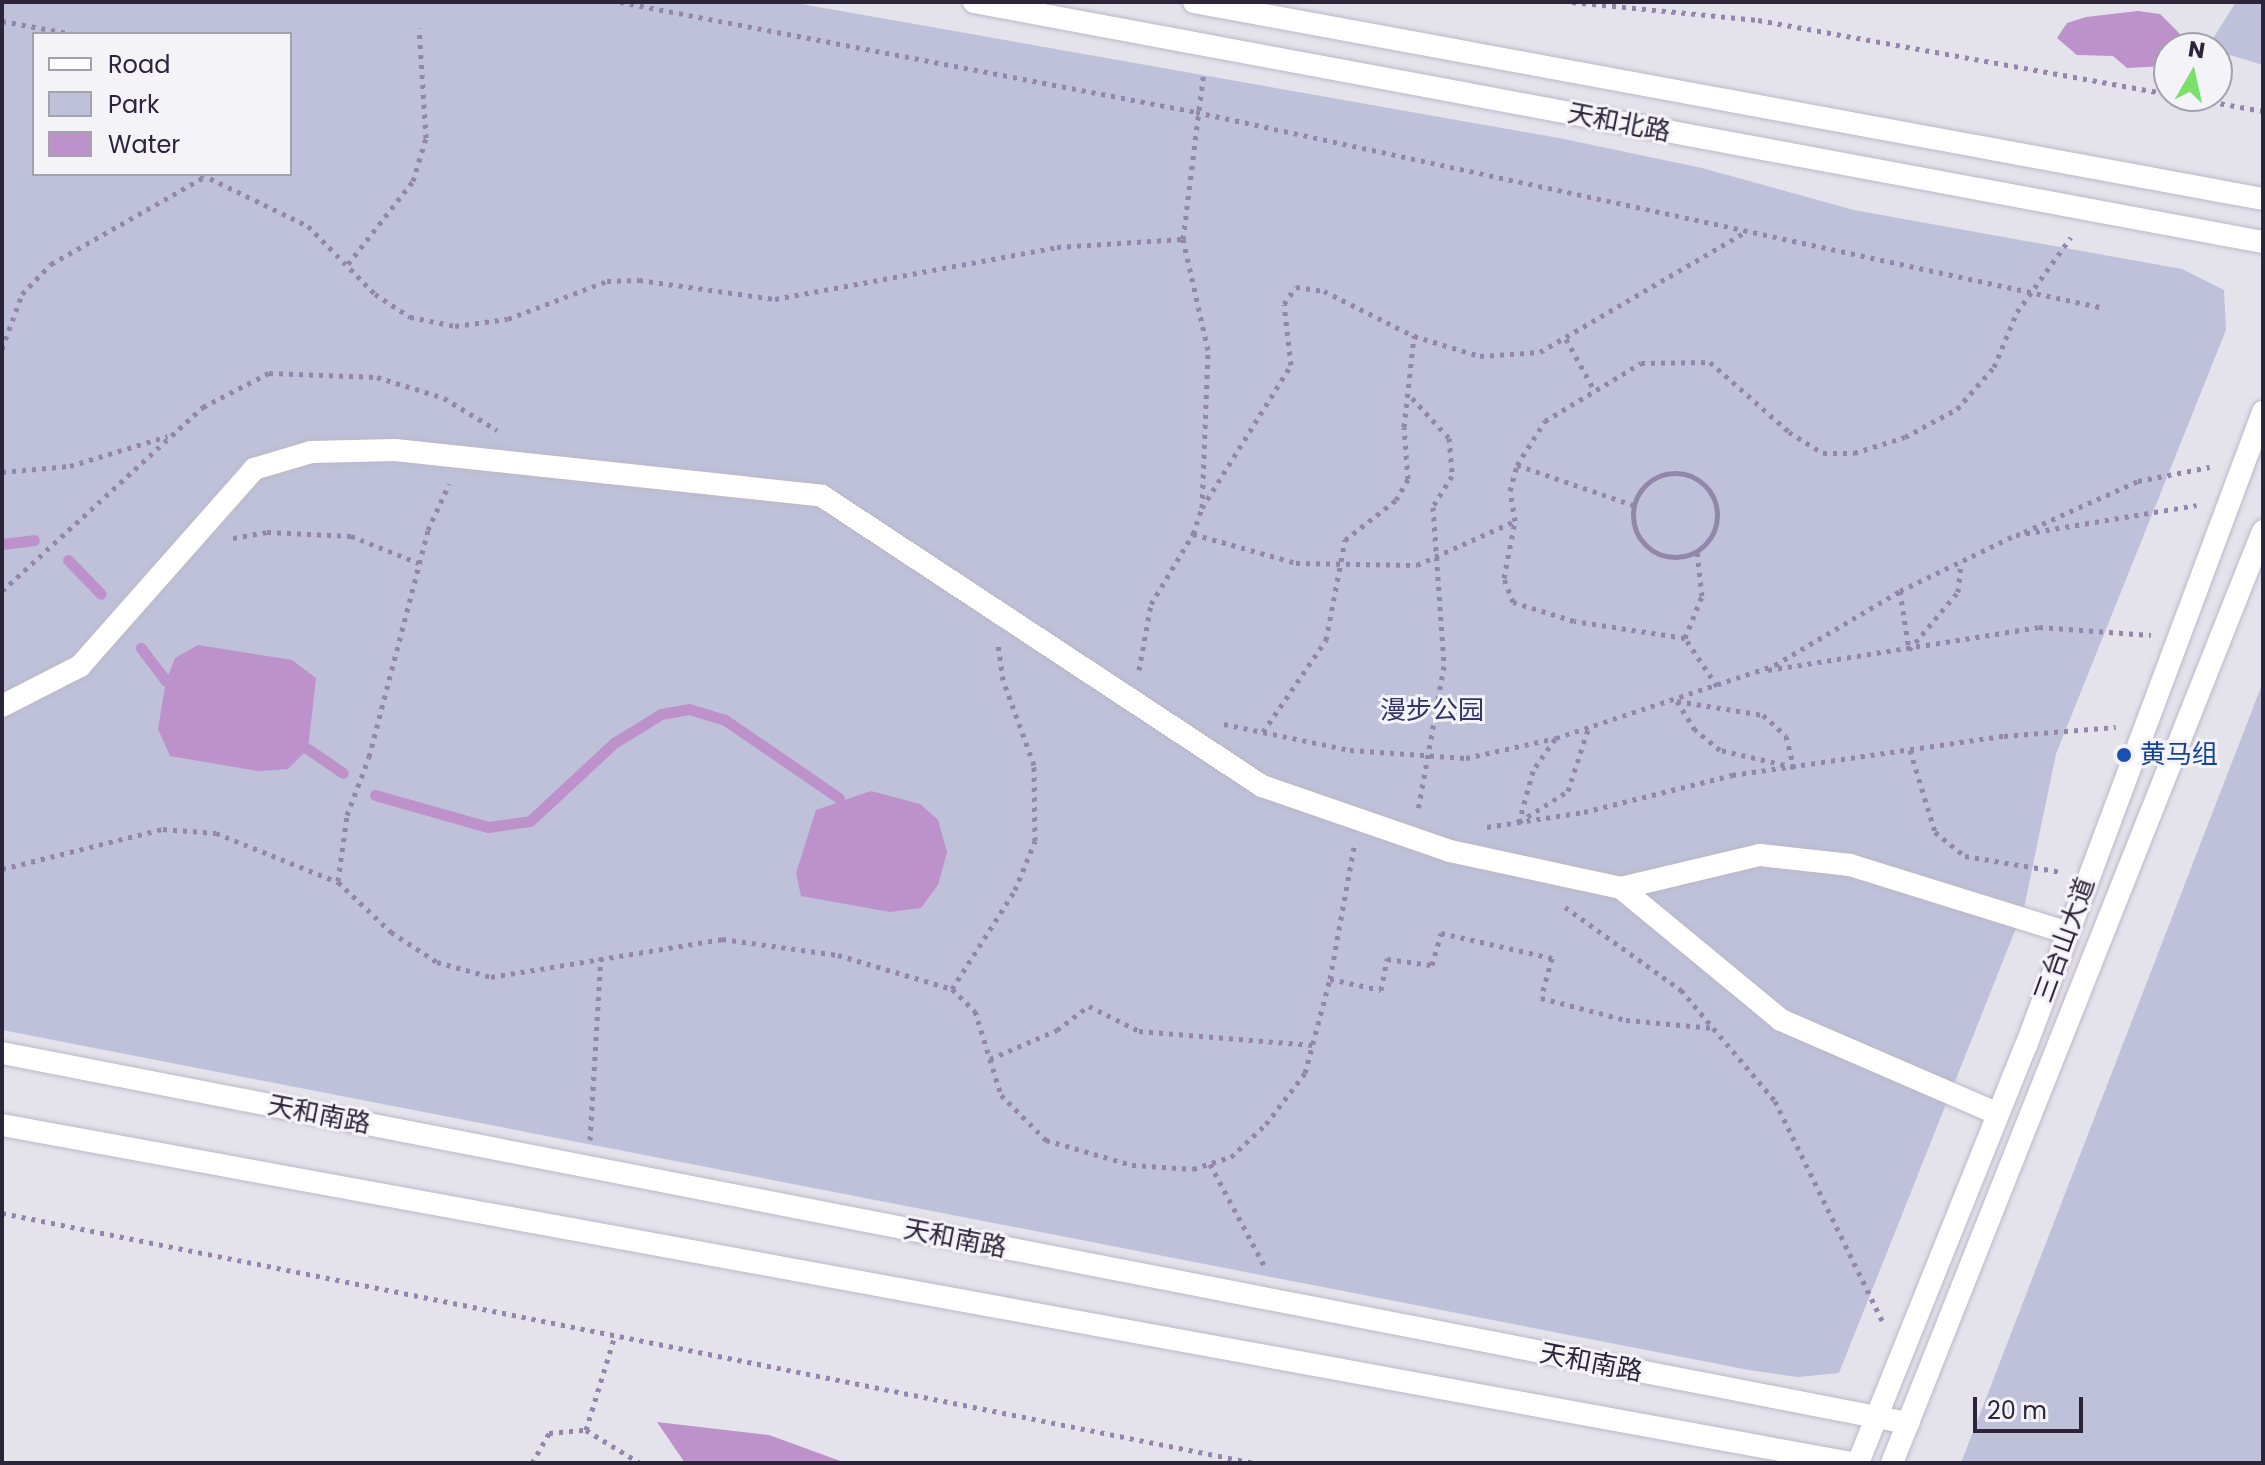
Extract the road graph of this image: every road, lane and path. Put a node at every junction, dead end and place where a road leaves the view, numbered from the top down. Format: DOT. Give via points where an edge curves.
graph roads {
  1 [pos="620,2"];
  2 [pos="974,2"];
  3 [pos="1194,2"];
  4 [pos="1572,2"];
  5 [pos="2,21"];
  6 [pos="419,28"];
  7 [pos="62,32"];
  8 [pos="1208,46"];
  9 [pos="2263,111"];
  10 [pos="1196,112"];
  11 [pos="203,176"];
  12 [pos="2263,199"];
  13 [pos="2090,210"];
  14 [pos="1745,232"];
  15 [pos="1183,239"];
  16 [pos="2263,242"];
  17 [pos="348,264"];
  18 [pos="2034,289"];
  19 [pos="2104,308"];
  20 [pos="1414,336"];
  21 [pos="1566,339"];
  22 [pos="2,349"];
  23 [pos="1593,388"];
  24 [pos="1412,398"];
  25 [pos="2263,412"];
  26 [pos="169,436"];
  27 [pos="461,458"];
  28 [pos="2245,461"];
  29 [pos="1517,465"];
  30 [pos="2,472"];
  31 [pos="2230,500"];
  32 [pos="1634,505"];
  33 [pos="1202,508"];
  34 [pos="1515,521"];
  35 [pos="2263,531"];
  36 [pos="1193,534"];
  37 [pos="2016,535"];
  38 [pos="226,540"];
  39 [pos="1697,552"];
  40 [pos="1434,559"];
  41 [pos="1961,561"];
  42 [pos="419,563"];
  43 [pos="1340,566"];
  44 [pos="1900,591"];
  45 [pos="1001,616"];
  46 [pos="2178,636"];
  47 [pos="1685,638"];
  48 [pos="1909,650"];
  49 [pos="1760,671"];
  50 [pos="1717,686"];
  51 [pos="1677,701"];
  52 [pos="1131,705"];
  53 [pos="2,706"];
  54 [pos="1219,723"];
  55 [pos="2145,726"];
  56 [pos="1588,729"];
  57 [pos="1263,732"];
  58 [pos="1556,738"];
  59 [pos="1910,750"];
  60 [pos="1425,755"];
  61 [pos="1794,767"];
  62 [pos="1358,819"];
  63 [pos="1519,822"];
  64 [pos="1474,829"];
  65 [pos="1414,838"];
  66 [pos="2,869"];
  67 [pos="2089,876"];
  68 [pos="338,882"];
  69 [pos="1621,888"];
  70 [pos="1560,904"];
  71 [pos="2068,933"];
  72 [pos="601,957"];
  73 [pos="1330,979"];
  74 [pos="952,989"];
  75 [pos="1714,1028"];
  76 [pos="1313,1045"];
  77 [pos="2,1053"];
  78 [pos="990,1059"];
  79 [pos="1998,1114"];
  80 [pos="2,1125"];
  81 [pos="1210,1164"];
  82 [pos="588,1167"];
  83 [pos="2,1213"];
  84 [pos="1286,1303"];
  85 [pos="615,1335"];
  86 [pos="1900,1358"];
  87 [pos="1875,1418"];
  88 [pos="1908,1423"];
  89 [pos="586,1430"];
  90 [pos="532,1463"];
  91 [pos="640,1463"];
  92 [pos="1254,1463"];
  93 [pos="1851,1463"];
  94 [pos="1858,1463"];
  95 [pos="1892,1463"];
  1 -- 10 [label="path"];
  2 -- 8 [label="street, 天和北路"];
  3 -- 12 [label="street, 天和北路"];
  4 -- 9 [label="path" via="1758,20"];
  5 -- 7 [label="path"];
  6 -- 17 [label="path" via="422,152 392,216"];
  8 -- 10 [label="path"];
  8 -- 13 [label="street, 天和北路"];
  10 -- 14 [label="path"];
  10 -- 15 [label="path"];
  11 -- 17 [label="path" via="308,226"];
  11 -- 22 [label="path" via="51,264 22,294"];
  13 -- 16 [label="street, 天和北路"];
  13 -- 18 [label="path"];
  14 -- 18 [label="path"];
  14 -- 21 [label="path"];
  15 -- 17 [label="path" via="1057,247 775,299 639,280 607,281 508,319 455,326 410,317 375,294"];
  15 -- 33 [label="path" via="1208,350"];
  18 -- 19 [label="path"];
  18 -- 23 [label="path" via="1994,367 1957,409 1905,437 1854,453 1823,453 1789,432 1710,362 1641,363"];
  20 -- 21 [label="path" via="1480,356 1540,352"];
  20 -- 24 [label="path"];
  20 -- 33 [label="path" via="1324,291 1296,287 1284,304 1291,365"];
  21 -- 23 [label="path"];
  23 -- 29 [label="path" via="1545,421"];
  24 -- 40 [label="path" via="1449,438 1452,476 1433,507"];
  24 -- 43 [label="path" via="1404,427 1408,479 1396,500 1345,540"];
  25 -- 28 [label="street, 三台山大道"];
  26 -- 30 [label="path" via="70,466"];
  27 -- 42 [label="path"];
  27 -- 45 [label="street" via="822,496"];
  27 -- 53 [label="street" via="395,450 311,452 254,469 80,666"];
  28 -- 31 [label="street, 三台山大道"];
  28 -- 37 [label="path" via="2138,481"];
  29 -- 32 [label="path"];
  29 -- 34 [label="path" via="1510,491"];
  31 -- 37 [label="path"];
  31 -- 46 [label="street, 三台山大道"];
  32 -- 39 [label="path" via="1644,544 1669,558"];
  32 -- 39 [label="path" via="1661,475 1702,481 1718,518"];
  33 -- 36 [label="path"];
  34 -- 40 [label="path"];
  34 -- 47 [label="path" via="1504,578 1513,602 1574,621"];
  35 -- 88 [label="street, 三台山大道"];
  36 -- 43 [label="path" via="1245,552"];
  36 -- 52 [label="path" via="1151,604"];
  37 -- 41 [label="path"];
  38 -- 42 [label="path" via="267,532 351,536"];
  39 -- 47 [label="path" via="1702,596"];
  40 -- 43 [label="path" via="1417,565"];
  40 -- 60 [label="path" via="1445,622 1444,666"];
  41 -- 44 [label="path"];
  41 -- 48 [label="path" via="1958,592"];
  42 -- 68 [label="path" via="369,757 347,815"];
  43 -- 57 [label="path" via="1326,640"];
  44 -- 48 [label="path"];
  44 -- 49 [label="path"];
  45 -- 52 [label="street"];
  45 -- 74 [label="path" via="997,652 1034,765 1035,841 1015,890"];
  46 -- 48 [label="path" via="2039,627"];
  46 -- 55 [label="street, 三台山大道"];
  47 -- 50 [label="path"];
  48 -- 49 [label="path"];
  49 -- 50 [label="path"];
  50 -- 51 [label="path"];
  51 -- 56 [label="path"];
  51 -- 61 [label="path" via="1695,730 1720,750"];
  51 -- 61 [label="path" via="1763,715 1786,736"];
  52 -- 62 [label="street" via="1262,786"];
  54 -- 57 [label="path"];
  55 -- 59 [label="path" via="2004,736"];
  55 -- 67 [label="street, 三台山大道"];
  56 -- 58 [label="path"];
  56 -- 63 [label="path" via="1568,791"];
  57 -- 60 [label="path" via="1350,750"];
  58 -- 60 [label="path" via="1466,758"];
  58 -- 63 [label="path" via="1533,771"];
  59 -- 61 [label="path"];
  59 -- 67 [label="path" via="1935,832 1965,856"];
  60 -- 65 [label="path"];
  61 -- 63 [label="path"];
  62 -- 65 [label="street"];
  62 -- 73 [label="path"];
  63 -- 64 [label="path"];
  65 -- 69 [label="street"];
  66 -- 68 [label="path" via="163,829 216,833"];
  67 -- 71 [label="street, 三台山大道"];
  68 -- 72 [label="path" via="391,932 437,962 491,977"];
  69 -- 71 [label="street" via="1760,855 1850,865"];
  69 -- 79 [label="street" via="1781,1020"];
  70 -- 75 [label="path" via="1681,990"];
  71 -- 79 [label="street, 三台山大道"];
  72 -- 74 [label="path" via="722,939 838,955"];
  72 -- 82 [label="path"];
  73 -- 75 [label="path" via="1381,990 1387,959 1432,965 1441,933 1552,958 1541,998 1626,1020"];
  73 -- 76 [label="path"];
  74 -- 78 [label="path" via="975,1011"];
  75 -- 86 [label="path" via="1775,1101"];
  76 -- 78 [label="path" via="1139,1031 1089,1006 1057,1030"];
  76 -- 81 [label="path" via="1305,1073 1266,1124 1231,1157"];
  77 -- 82 [label="street, 天和南路"];
  78 -- 81 [label="path" via="1001,1095 1046,1140 1132,1165 1193,1169"];
  79 -- 86 [label="street, 三台山大道"];
  80 -- 93 [label="street, 天和南路"];
  81 -- 84 [label="path"];
  82 -- 84 [label="street, 天和南路"];
  83 -- 85 [label="path"];
  84 -- 87 [label="street, 天和南路"];
  85 -- 89 [label="path"];
  85 -- 92 [label="path"];
  86 -- 87 [label="street, 三台山大道"];
  87 -- 88 [label="street, 天和南路"];
  87 -- 94 [label="street, 三台山大道"];
  88 -- 95 [label="street, 三台山大道"];
  89 -- 90 [label="path" via="549,1433"];
  89 -- 91 [label="path"];
}
